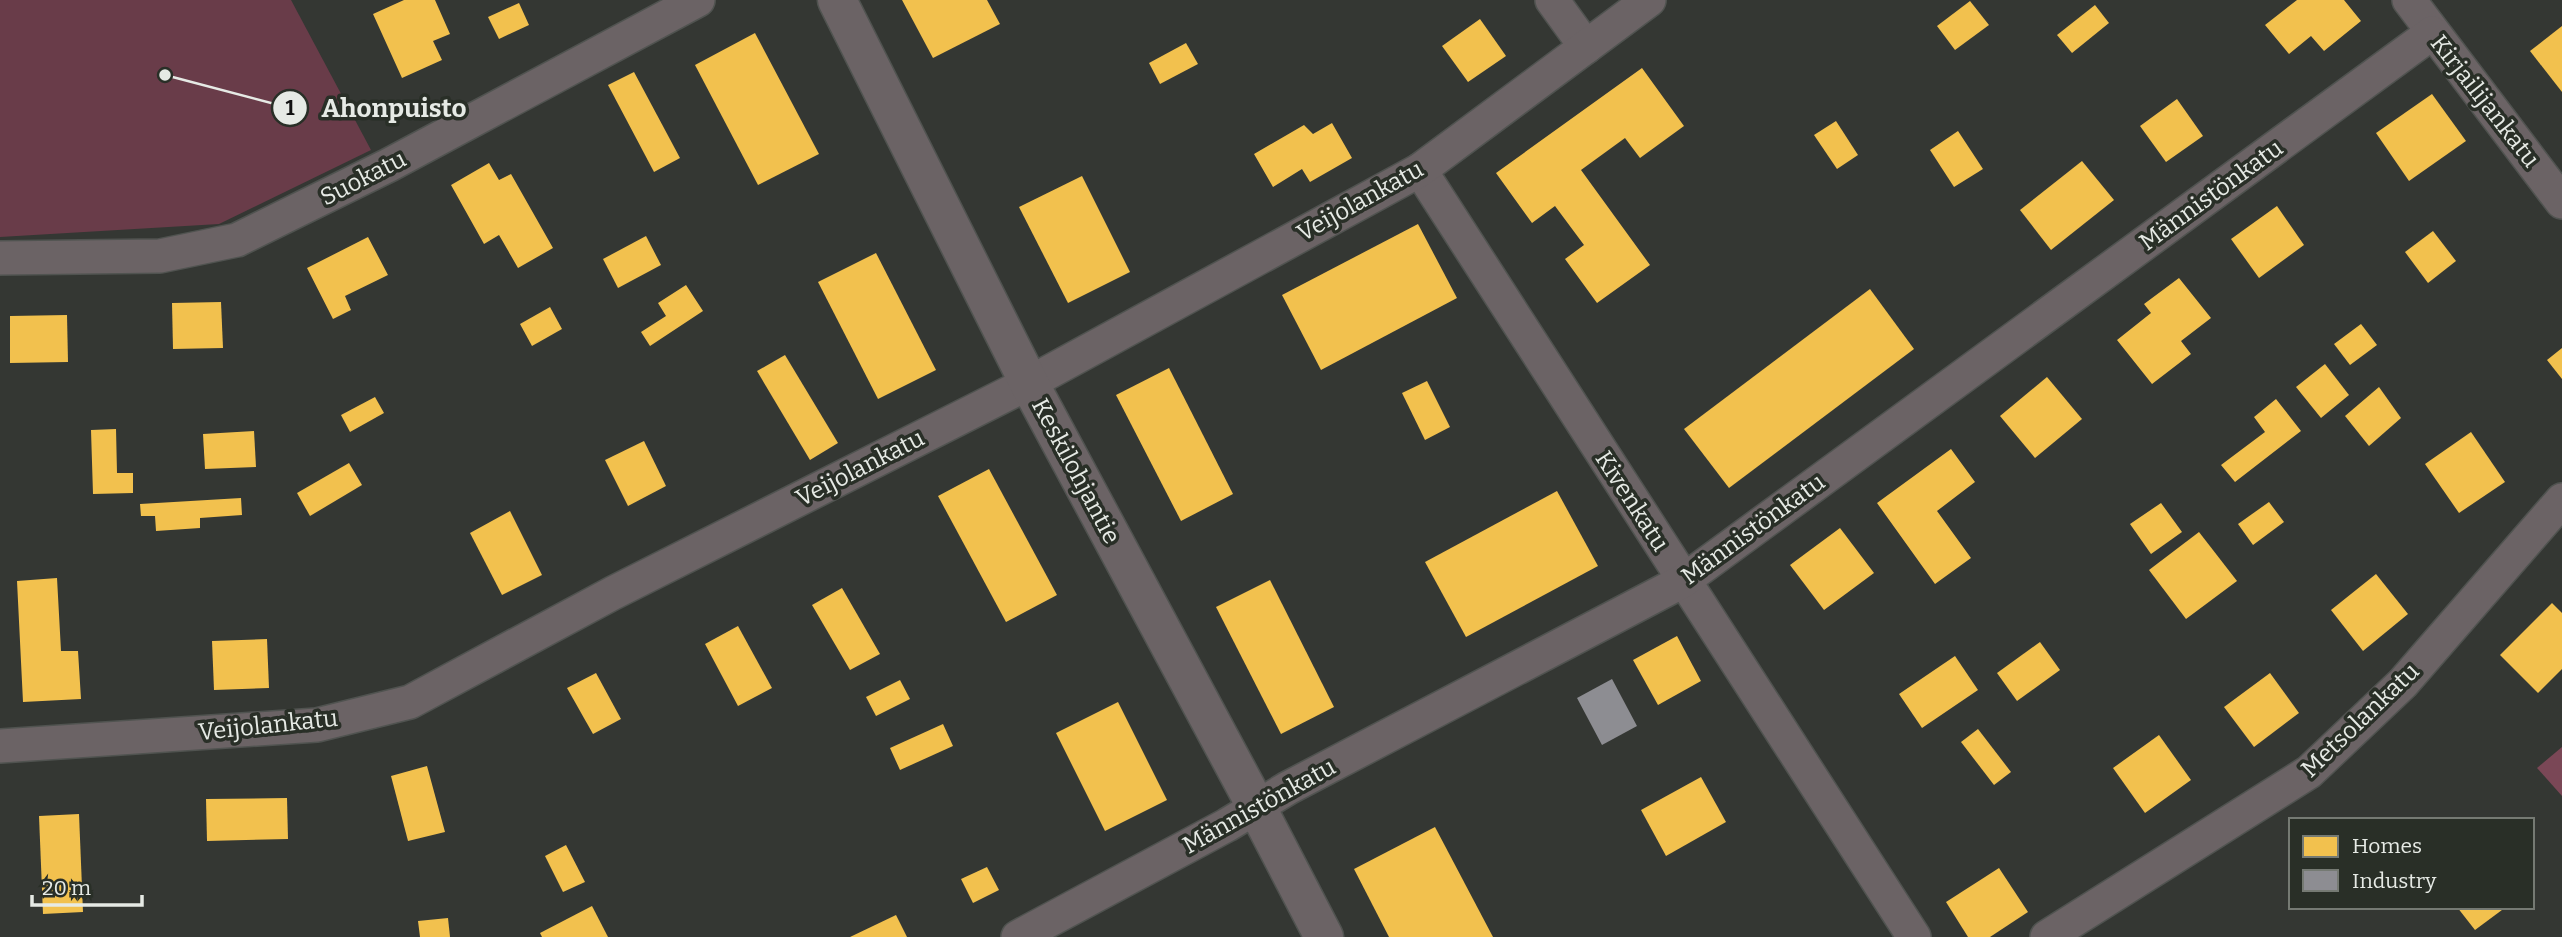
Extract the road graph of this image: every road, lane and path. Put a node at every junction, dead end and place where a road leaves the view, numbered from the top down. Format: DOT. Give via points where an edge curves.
graph roads {
  1 [pos="698,0"];
  2 [pos="837,0"];
  3 [pos="1552,0"];
  4 [pos="1649,0"];
  5 [pos="2409,0"];
  6 [pos="2432,33"];
  7 [pos="1586,47"];
  8 [pos="1420,170"];
  9 [pos="2562,202"];
  10 [pos="0,258"];
  11 [pos="1029,383"];
  12 [pos="2562,500"];
  13 [pos="1683,581"];
  14 [pos="0,746"];
  15 [pos="1256,806"];
  16 [pos="1018,937"];
  17 [pos="1324,937"];
  18 [pos="1914,937"];
  19 [pos="2047,937"];
  1 -- 10 [label="street, Suokatu" via="389,165 237,240 160,256"];
  2 -- 11 [label="street, Keskilohjantie"];
  3 -- 7 [label="street"];
  4 -- 7 [label="street, Veijolankatu"];
  5 -- 6 [label="street, Kirjailijankatu"];
  6 -- 9 [label="street, Kirjailijankatu"];
  6 -- 13 [label="street, Männistönkatu"];
  7 -- 8 [label="street, Veijolankatu"];
  8 -- 11 [label="street, Veijolankatu"];
  8 -- 13 [label="street, Kivenkatu"];
  11 -- 14 [label="street, Veijolankatu" via="613,593 410,702 317,725"];
  11 -- 15 [label="street, Keskilohjantie"];
  12 -- 19 [label="street, Metsolankatu" via="2403,683 2309,772"];
  13 -- 15 [label="street, Männistönkatu"];
  13 -- 18 [label="street, Kivenkatu"];
  15 -- 16 [label="street, Männistönkatu"];
  15 -- 17 [label="street, Keskilohjantie"];
}
